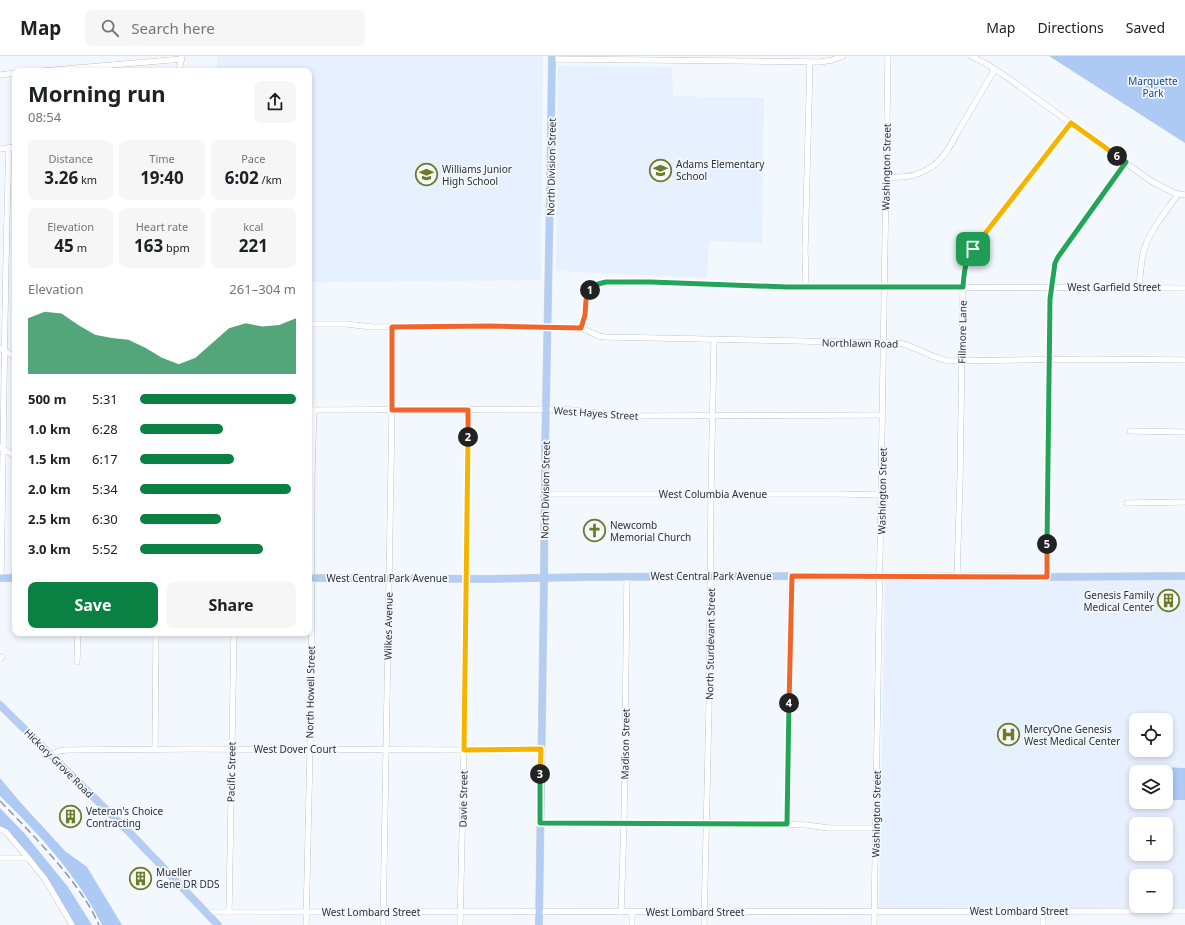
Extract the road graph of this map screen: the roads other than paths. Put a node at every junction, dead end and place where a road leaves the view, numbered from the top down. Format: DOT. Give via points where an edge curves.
graph roads {
  1 [pos="843,56"];
  2 [pos="888,56"];
  3 [pos="971,56"];
  4 [pos="182,57"];
  5 [pos="552,58"];
  6 [pos="810,62"];
  7 [pos="72,68"];
  8 [pos="180,68"];
  9 [pos="995,69"];
  10 [pos="12,73"];
  11 [pos="0,75"];
  12 [pos="1071,123"];
  13 [pos="12,147"];
  14 [pos="0,149"];
  15 [pos="1126,162"];
  16 [pos="886,177"];
  17 [pos="1178,194"];
  18 [pos="1185,195"];
  19 [pos="806,287"];
  20 [pos="885,287"];
  21 [pos="963,287"];
  22 [pos="1052,287"];
  23 [pos="1139,288"];
  24 [pos="1185,288"];
  25 [pos="312,324"];
  26 [pos="392,327"];
  27 [pos="548,327"];
  28 [pos="581,328"];
  29 [pos="714,340"];
  30 [pos="884,343"];
  31 [pos="2,350"];
  32 [pos="12,355"];
  33 [pos="1050,360"];
  34 [pos="1185,360"];
  35 [pos="961,361"];
  36 [pos="546,409"];
  37 [pos="312,410"];
  38 [pos="392,410"];
  39 [pos="468,410"];
  40 [pos="883,415"];
  41 [pos="713,416"];
  42 [pos="1130,431"];
  43 [pos="1185,432"];
  44 [pos="2,448"];
  45 [pos="12,454"];
  46 [pos="312,473"];
  47 [pos="544,494"];
  48 [pos="711,494"];
  49 [pos="882,495"];
  50 [pos="1185,502"];
  51 [pos="1127,503"];
  52 [pos="711,576"];
  53 [pos="792,576"];
  54 [pos="881,576"];
  55 [pos="1185,576"];
  56 [pos="627,577"];
  57 [pos="957,577"];
  58 [pos="1047,577"];
  59 [pos="1,578"];
  60 [pos="12,578"];
  61 [pos="312,578"];
  62 [pos="389,578"];
  63 [pos="467,578"];
  64 [pos="544,578"];
  65 [pos="78,636"];
  66 [pos="156,636"];
  67 [pos="234,636"];
  68 [pos="310,636"];
  69 [pos="77,662"];
  70 [pos="0,705"];
  71 [pos="155,749"];
  72 [pos="232,749"];
  73 [pos="309,749"];
  74 [pos="541,749"];
  75 [pos="387,750"];
  76 [pos="464,750"];
  77 [pos="51,755"];
  78 [pos="540,823"];
  79 [pos="624,823"];
  80 [pos="707,823"];
  81 [pos="787,824"];
  82 [pos="0,828"];
  83 [pos="876,828"];
  84 [pos="0,858"];
  85 [pos="28,858"];
  86 [pos="1043,911"];
  87 [pos="1185,911"];
  88 [pos="205,912"];
  89 [pos="229,912"];
  90 [pos="306,912"];
  91 [pos="383,912"];
  92 [pos="460,912"];
  93 [pos="539,912"];
  94 [pos="621,912"];
  95 [pos="632,912"];
  96 [pos="704,912"];
  97 [pos="874,912"];
  98 [pos="72,925"];
  99 [pos="218,925"];
  100 [pos="306,925"];
  101 [pos="383,925"];
  102 [pos="460,925"];
  103 [pos="539,925"];
  104 [pos="632,925"];
  105 [pos="704,925"];
  106 [pos="874,925"];
  107 [pos="1043,925"];
  1 -- 6 [label="street"];
  2 -- 16 [label="street, Washington Street"];
  3 -- 9 [label="street"];
  4 -- 7 [label="street"];
  4 -- 8 [label="street"];
  5 -- 6 [label="street"];
  5 -- 27 [label="main road, North Division Street"];
  6 -- 19 [label="street"];
  9 -- 12 [label="street"];
  9 -- 16 [label="street" via="938,162 922,173 898,178"];
  10 -- 11 [label="street"];
  12 -- 15 [label="street"];
  12 -- 21 [label="street, Fillmore Lane" via="973,249 964,270"];
  13 -- 14 [label="street"];
  13 -- 31 [label="street" via="6,228"];
  15 -- 17 [label="street" via="1151,181"];
  15 -- 22 [label="street" via="1058,257"];
  16 -- 20 [label="street, Washington Street"];
  17 -- 18 [label="street"];
  17 -- 23 [label="street" via="1150,237 1144,252"];
  19 -- 20 [label="street, West Garfield Street"];
  19 -- 28 [label="street, West Garfield Street" via="602,283 592,286 588,294"];
  20 -- 21 [label="street, West Garfield Street"];
  20 -- 30 [label="street, Washington Street"];
  21 -- 22 [label="street, West Garfield Street"];
  21 -- 35 [label="street, Fillmore Lane"];
  22 -- 23 [label="street, West Garfield Street"];
  22 -- 33 [label="street"];
  23 -- 24 [label="street, West Garfield Street"];
  25 -- 26 [label="street"];
  26 -- 27 [label="street"];
  26 -- 38 [label="street, Wilkes Avenue"];
  27 -- 28 [label="street"];
  27 -- 36 [label="main road, North Division Street"];
  28 -- 29 [label="street, Northlawn Road" via="605,337"];
  29 -- 30 [label="street, Northlawn Road"];
  29 -- 41 [label="street, North Sturdevant Street"];
  30 -- 35 [label="street, Northlawn Road" via="908,345 939,359"];
  30 -- 40 [label="street, Washington Street"];
  31 -- 32 [label="street"];
  31 -- 44 [label="street"];
  33 -- 34 [label="street, Northlawn Road"];
  33 -- 35 [label="street, Northlawn Road"];
  33 -- 58 [label="street"];
  35 -- 57 [label="street, Fillmore Lane"];
  36 -- 39 [label="street, West Hayes Street"];
  36 -- 41 [label="street, West Hayes Street" via="623,416"];
  36 -- 47 [label="main road, North Division Street"];
  37 -- 38 [label="street, West Hayes Street"];
  37 -- 46 [label="street, North Howell Street"];
  38 -- 39 [label="street, West Hayes Street"];
  38 -- 62 [label="street, Wilkes Avenue"];
  39 -- 63 [label="street, Davie Street"];
  40 -- 41 [label="street, West Hayes Street"];
  40 -- 49 [label="street, Washington Street"];
  41 -- 48 [label="street, North Sturdevant Street"];
  42 -- 43 [label="street"];
  44 -- 45 [label="street"];
  44 -- 59 [label="street"];
  47 -- 48 [label="street, West Columbia Avenue"];
  47 -- 64 [label="main road, North Division Street"];
  48 -- 49 [label="street, West Columbia Avenue"];
  48 -- 52 [label="street, North Sturdevant Street"];
  49 -- 54 [label="street, Washington Street"];
  50 -- 51 [label="street"];
  52 -- 53 [label="main road, West Central Park Avenue"];
  52 -- 56 [label="main road, West Central Park Avenue"];
  52 -- 80 [label="street, North Sturdevant Street"];
  53 -- 54 [label="main road, West Central Park Avenue"];
  53 -- 81 [label="street"];
  54 -- 57 [label="main road, West Central Park Avenue"];
  54 -- 83 [label="street, Washington Street"];
  55 -- 58 [label="main road, West Central Park Avenue"];
  56 -- 64 [label="main road, West Central Park Avenue"];
  56 -- 79 [label="street, Madison Street"];
  57 -- 58 [label="main road, West Central Park Avenue"];
  59 -- 60 [label="main road"];
  61 -- 62 [label="main road, West Central Park Avenue"];
  62 -- 63 [label="main road, West Central Park Avenue"];
  62 -- 75 [label="street, Wilkes Avenue"];
  63 -- 64 [label="main road, West Central Park Avenue"];
  63 -- 76 [label="street, Davie Street"];
  64 -- 74 [label="main road, North Division Street"];
  65 -- 69 [label="street"];
  66 -- 71 [label="street"];
  67 -- 72 [label="street, Pacific Street"];
  68 -- 73 [label="street, North Howell Street"];
  70 -- 77 [label="main road, Hickory Grove Road"];
  71 -- 72 [label="street, West Dover Court"];
  71 -- 77 [label="street, West Dover Court" via="66,750"];
  72 -- 73 [label="street, West Dover Court"];
  72 -- 89 [label="street, Pacific Street"];
  73 -- 75 [label="street, West Dover Court"];
  73 -- 90 [label="street, North Howell Street"];
  74 -- 76 [label="street, West Dover Court"];
  74 -- 78 [label="main road, North Division Street"];
  75 -- 76 [label="street, West Dover Court"];
  75 -- 91 [label="street, Wilkes Avenue"];
  76 -- 92 [label="street, Davie Street"];
  77 -- 88 [label="main road, Hickory Grove Road"];
  78 -- 79 [label="street"];
  78 -- 93 [label="main road, North Division Street"];
  79 -- 80 [label="street"];
  79 -- 94 [label="street, Madison Street"];
  80 -- 81 [label="street"];
  80 -- 96 [label="street, North Sturdevant Street"];
  81 -- 83 [label="street" via="829,828"];
  82 -- 85 [label="street"];
  83 -- 97 [label="street, Washington Street"];
  84 -- 85 [label="street"];
  85 -- 98 [label="street" via="45,879"];
  86 -- 87 [label="street, West Lombard Street"];
  86 -- 97 [label="street, West Lombard Street"];
  86 -- 107 [label="street"];
  88 -- 89 [label="street, West Lombard Street"];
  88 -- 99 [label="main road, Hickory Grove Road"];
  89 -- 90 [label="street, West Lombard Street"];
  90 -- 91 [label="street, West Lombard Street"];
  90 -- 100 [label="street, North Howell Street"];
  91 -- 92 [label="street, West Lombard Street"];
  91 -- 101 [label="street, Wilkes Avenue"];
  92 -- 93 [label="street, West Lombard Street"];
  92 -- 102 [label="street, Davie Street"];
  93 -- 94 [label="street, West Lombard Street"];
  93 -- 103 [label="main road, North Division Street"];
  94 -- 95 [label="street, West Lombard Street"];
  95 -- 96 [label="street, West Lombard Street"];
  95 -- 104 [label="street"];
  96 -- 97 [label="street, West Lombard Street"];
  96 -- 105 [label="street, North Sturdevant Street"];
  97 -- 106 [label="street, Washington Street"];
}
